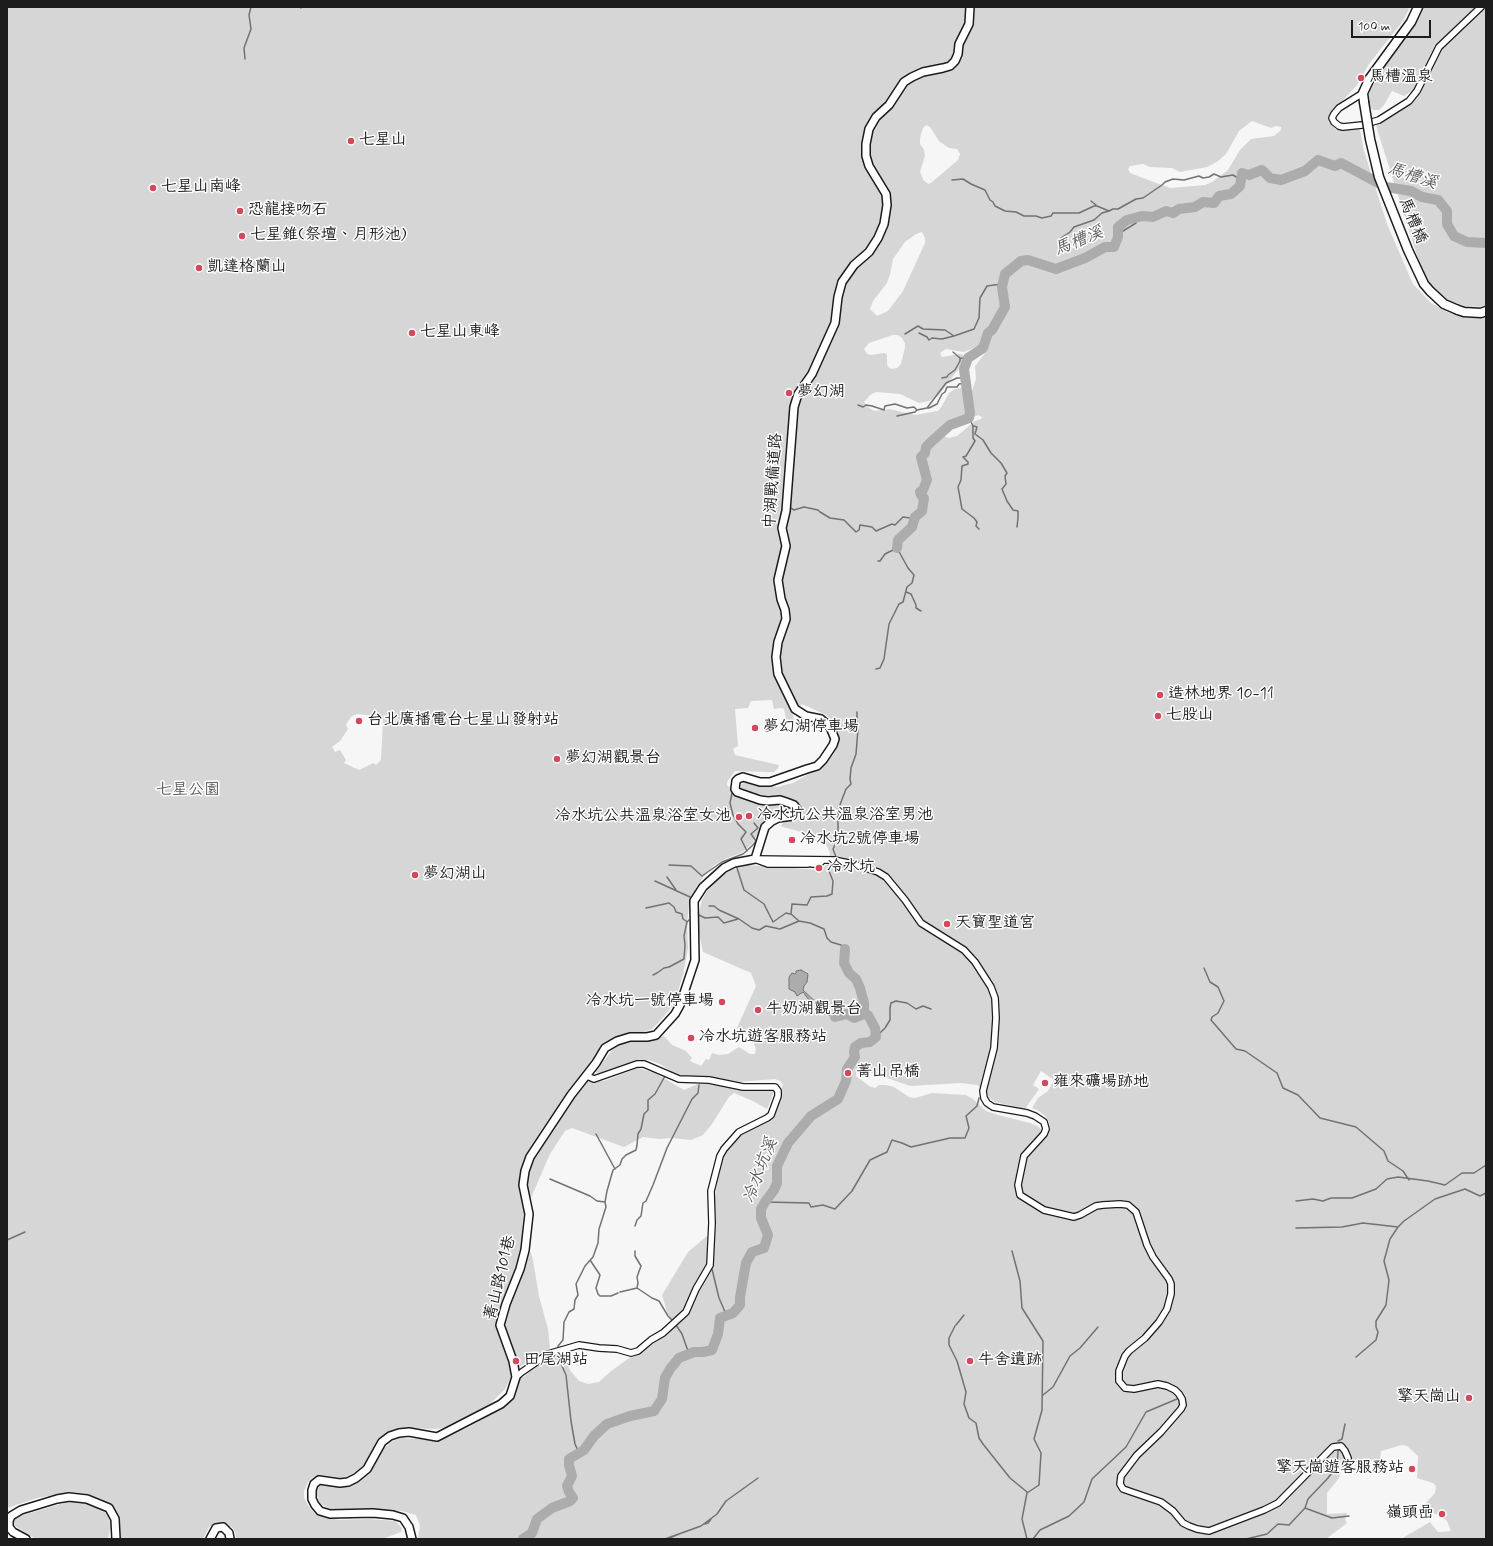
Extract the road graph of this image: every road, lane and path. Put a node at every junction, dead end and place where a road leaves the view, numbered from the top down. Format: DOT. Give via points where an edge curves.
graph roads {
  1 [pos="970,7"];
  2 [pos="1418,7"];
  3 [pos="1481,7"];
  4 [pos="1363,93"];
  5 [pos="1486,311"];
  6 [pos="755,859"];
  7 [pos="822,861"];
  8 [pos="813,864"];
  9 [pos="803,865"];
  10 [pos="586,1076"];
  11 [pos="516,1377"];
  12 [pos="1348,1458"];
  13 [pos="26,1539"];
  14 [pos="116,1539"];
  15 [pos="210,1539"];
  16 [pos="230,1539"];
  17 [pos="412,1539"];
  1 -- 6 [label="street, 中湖戰備道路" via="969,24 959,44 955,61 950,66 923,72 904,82 869,129 866,156 869,166 886,194 884,224 870,252 854,265 842,282 833,328 812,374 798,394 794,407 786,511 782,528 786,546 778,580 786,619 778,642 778,674 795,709 806,716 821,719 830,727 835,739 817,766 770,782 744,777 736,781 737,792 768,802 780,800 794,805 797,809 793,816 772,820 765,827"];
  2 -- 4 [label="main road" via="1411,22 1370,78"];
  3 -- 4 [label="street" via="1440,47 1409,101 1378,120 1362,125 1339,126 1334,122 1332,118 1339,108"];
  4 -- 5 [label="main road, 馬槽橋, bridge" via="1379,177 1424,284 1444,304 1464,312"];
  6 -- 7 [label="street"];
  6 -- 8 [label="street"];
  6 -- 9 [label="street" via="768,864"];
  6 -- 10 [label="street, 菁山路101巷" via="734,863 724,868 703,887 694,902 695,960 675,1014 656,1035 617,1041 605,1048"];
  7 -- 8 [label="street"];
  7 -- 9 [label="street" via="819,865"];
  7 -- 12 [label="street" via="834,860 853,864 886,877 921,923 964,950 991,987 995,998 996,1024 994,1048 983,1091 984,1098 993,1107 1035,1116 1044,1122 1046,1129 1024,1156 1018,1185 1020,1195 1044,1210 1074,1217 1096,1206 1128,1205 1136,1212 1147,1245 1169,1279 1171,1284 1167,1309 1146,1338 1128,1351 1118,1376 1120,1384 1128,1389 1158,1384 1171,1388 1179,1394 1183,1405 1121,1476 1122,1489 1162,1502 1183,1523 1209,1531 1278,1503 1333,1447 1341,1446"];
  8 -- 9 [label="street"];
  10 -- 11 [label="street, 菁山路101巷" via="530,1156 525,1171 523,1185 529,1214 525,1250 500,1325"];
  10 -- 11 [label="street" via="594,1079 637,1064 644,1064 679,1079 705,1080 743,1087 775,1087 778,1096 771,1114 739,1132 720,1156 711,1191 710,1265 686,1312 638,1352 579,1345 548,1354"];
  11 -- 17 [label="street, 菁山路101巷" via="510,1396 477,1417 437,1437 409,1432 390,1436 382,1442 367,1468 356,1478 340,1483 319,1480 314,1484 312,1499 320,1511 330,1514 373,1512 403,1518"];
  13 -- 14 [label="street" via="9,1527 11,1516 21,1510 69,1497 87,1499 109,1508 115,1519"];
  15 -- 16 [label="street" via="216,1528 222,1527 229,1533"];
}
